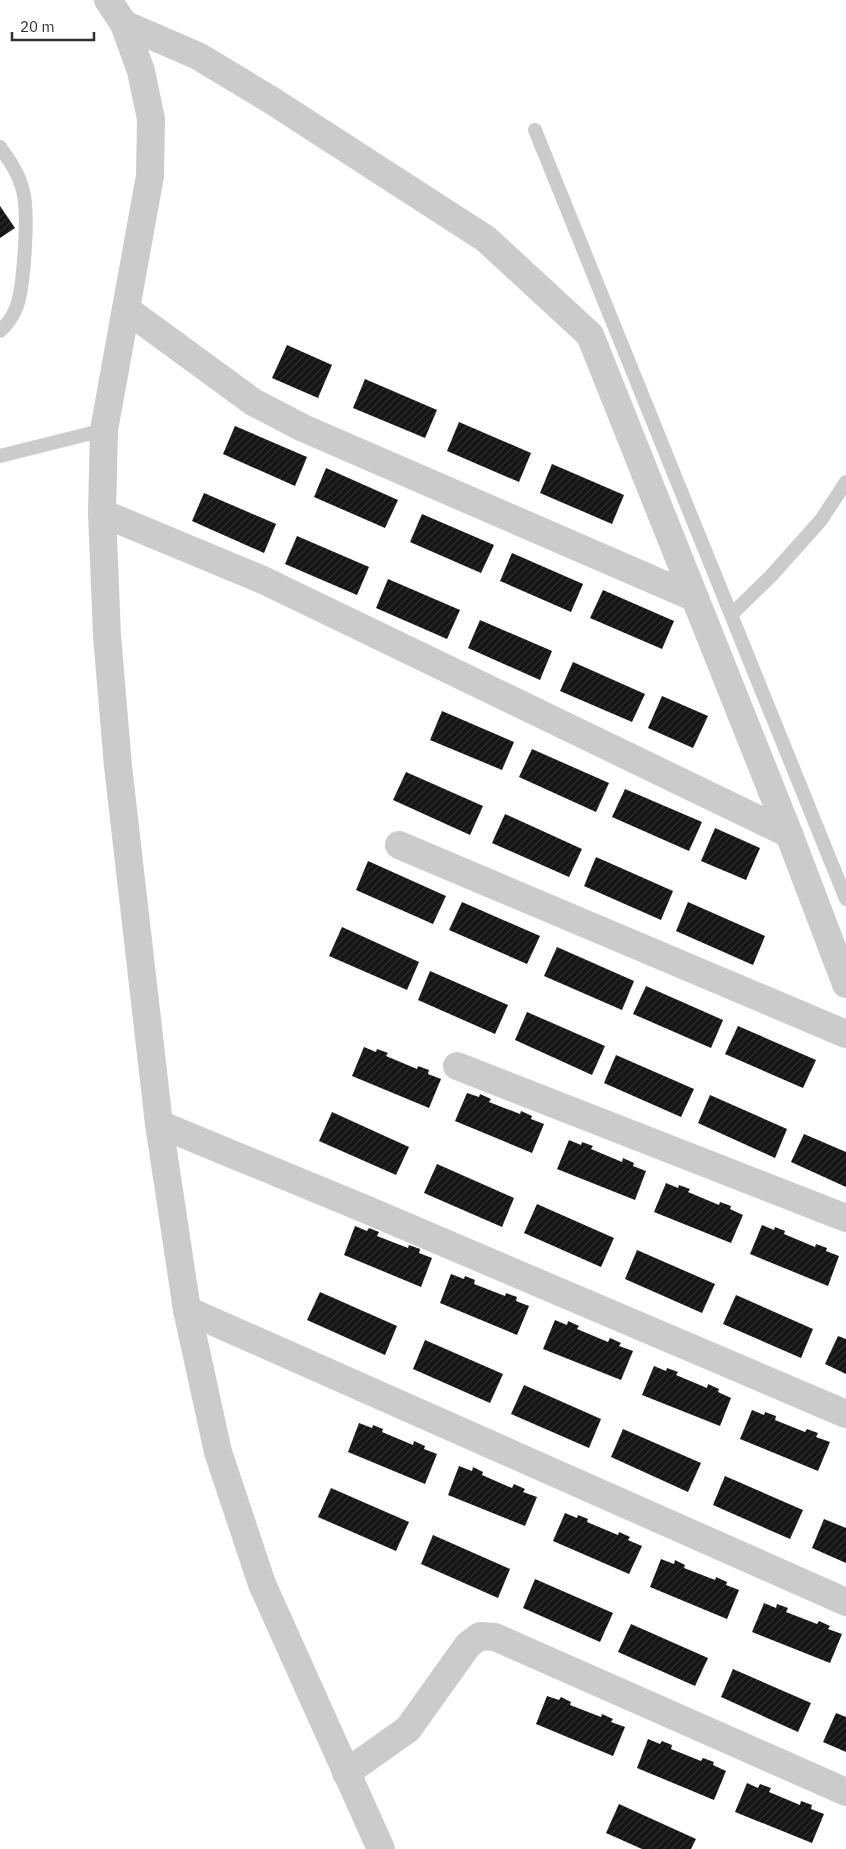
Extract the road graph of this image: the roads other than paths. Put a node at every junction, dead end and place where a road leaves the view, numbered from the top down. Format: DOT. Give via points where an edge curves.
graph roads {
  1 [pos="108,0"];
  2 [pos="124,24"];
  3 [pos="535,130"];
  4 [pos="0,147"];
  5 [pos="126,308"];
  6 [pos="0,331"];
  7 [pos="104,430"];
  8 [pos="0,456"];
  9 [pos="846,482"];
  10 [pos="102,512"];
  11 [pos="695,598"];
  12 [pos="732,614"];
  13 [pos="789,834"];
  14 [pos="399,845"];
  15 [pos="839,867"];
  16 [pos="846,899"];
  17 [pos="846,984"];
  18 [pos="846,1034"];
  19 [pos="457,1066"];
  20 [pos="159,1124"];
  21 [pos="846,1218"];
  22 [pos="187,1310"];
  23 [pos="846,1414"];
  24 [pos="846,1602"];
  25 [pos="346,1773"];
  26 [pos="846,1792"];
  27 [pos="381,1849"];
  1 -- 2 [label="street"];
  2 -- 5 [label="street" via="141,71 151,119 150,176"];
  2 -- 11 [label="street" via="198,56 486,239 590,335"];
  3 -- 12 [label="lane"];
  4 -- 6 [label="lane" via="18,172 26,209 22,278 17,304 12,318"];
  5 -- 7 [label="street"];
  5 -- 11 [label="street" via="253,402 303,428"];
  7 -- 8 [label="lane"];
  7 -- 10 [label="street"];
  9 -- 12 [label="lane" via="821,520"];
  10 -- 13 [label="street" via="263,580"];
  10 -- 20 [label="street" via="107,636 118,766"];
  11 -- 13 [label="street"];
  12 -- 15 [label="lane"];
  13 -- 17 [label="street"];
  14 -- 18 [label="street"];
  15 -- 16 [label="lane"];
  19 -- 21 [label="street"];
  20 -- 22 [label="street"];
  20 -- 23 [label="street"];
  22 -- 24 [label="street"];
  22 -- 25 [label="street" via="218,1452 262,1584"];
  25 -- 26 [label="street" via="408,1729 468,1645 480,1636 495,1637"];
  25 -- 27 [label="street"];
}
